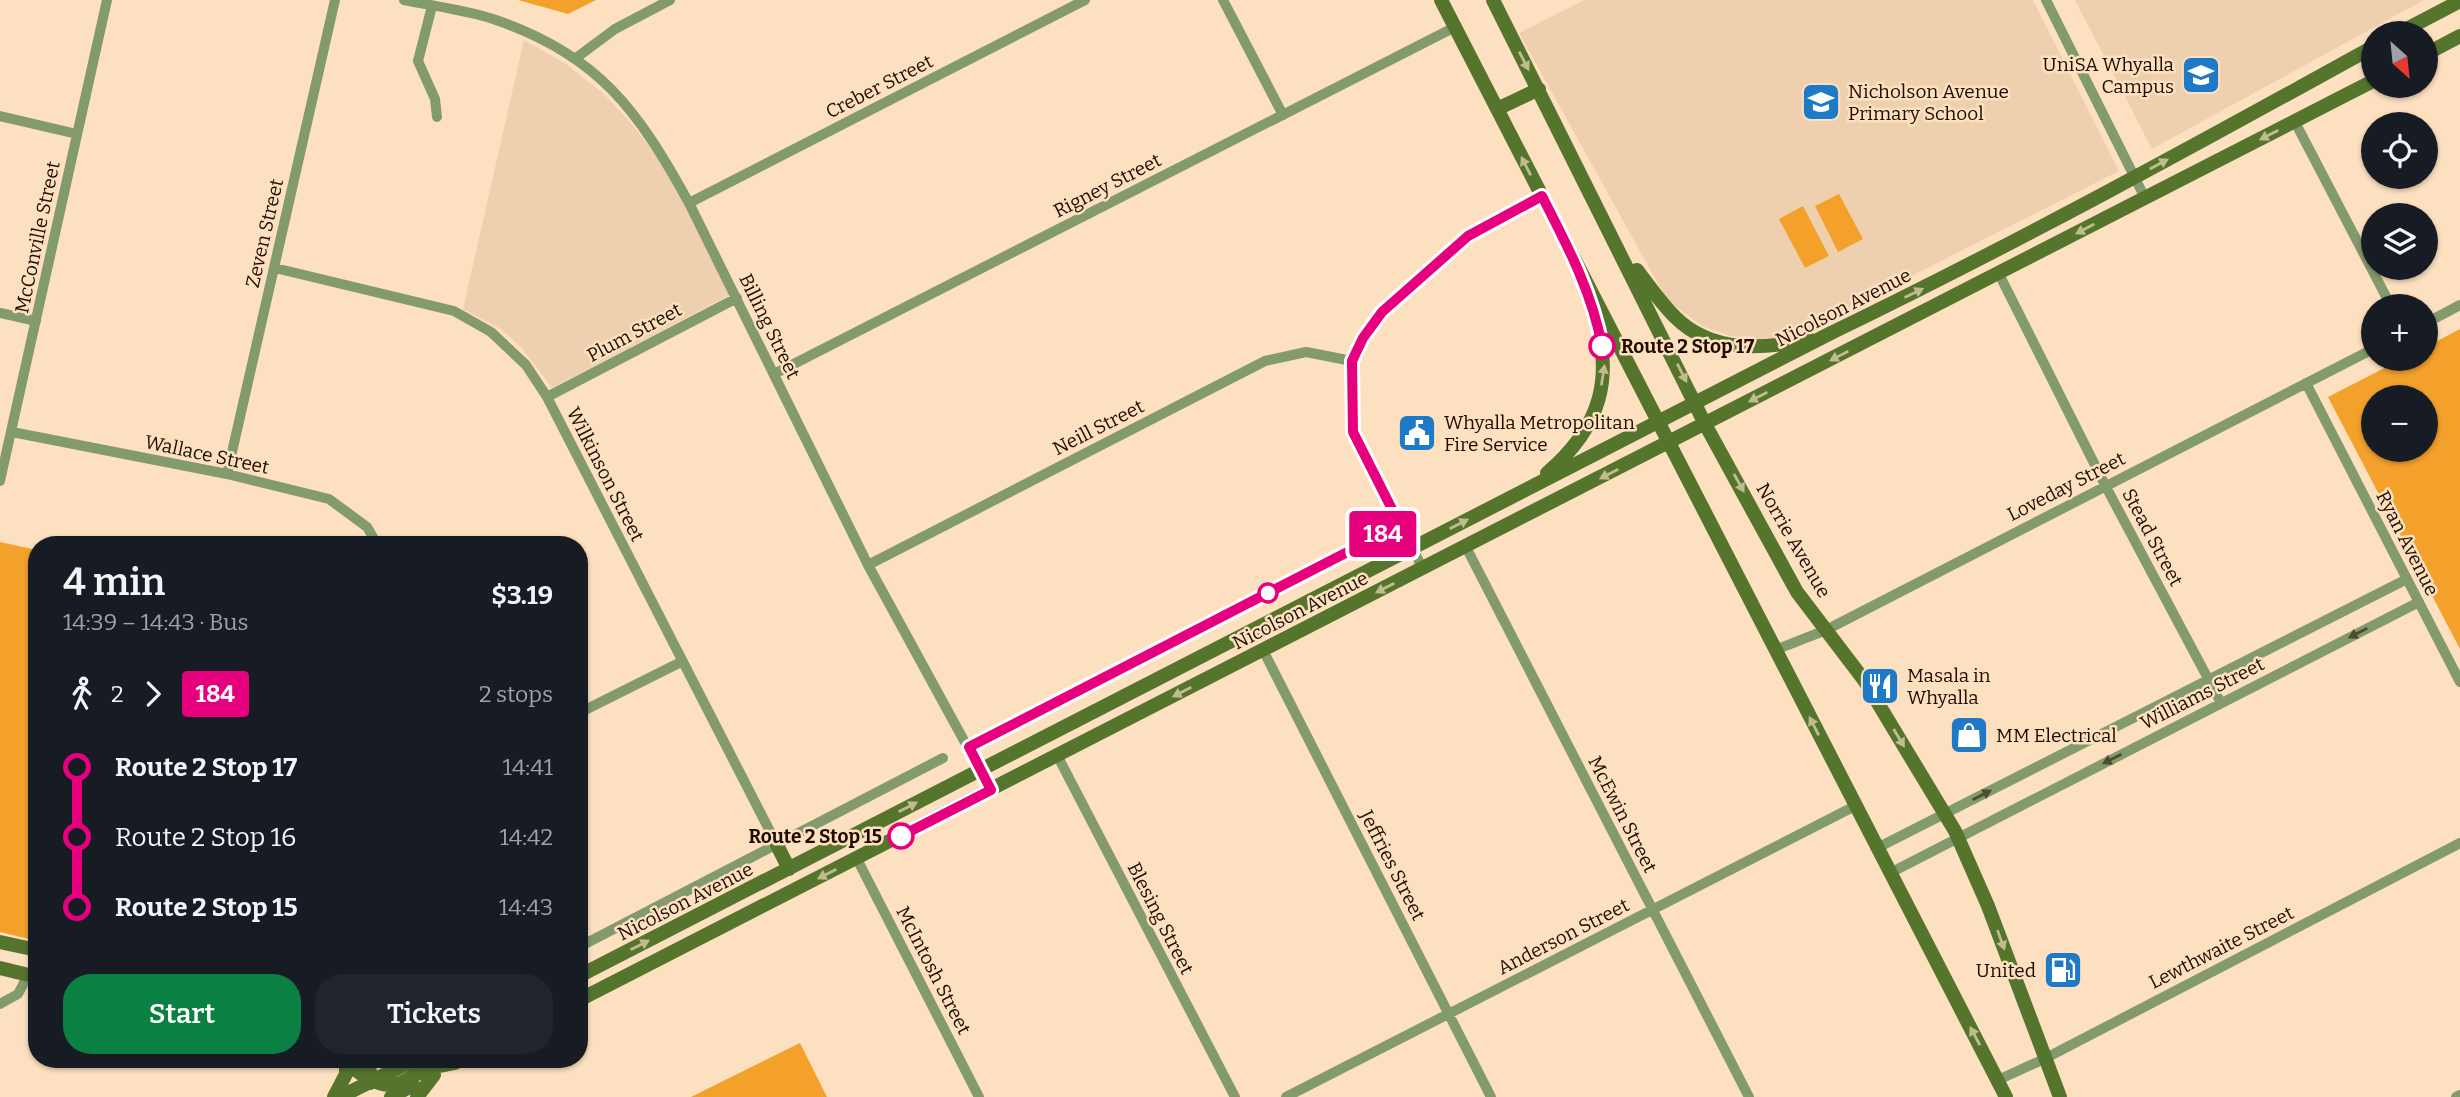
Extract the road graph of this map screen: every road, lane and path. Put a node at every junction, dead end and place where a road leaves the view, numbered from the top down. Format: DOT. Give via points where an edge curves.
graph roads {
  1 [pos="107,0"];
  2 [pos="335,0"];
  3 [pos="404,0"];
  4 [pos="670,0"];
  5 [pos="1085,0"];
  6 [pos="1223,0"];
  7 [pos="1441,0"];
  8 [pos="1493,0"];
  9 [pos="2046,0"];
  10 [pos="2460,1"];
  11 [pos="432,6"];
  12 [pos="2422,21"];
  13 [pos="1455,27"];
  14 [pos="2460,36"];
  15 [pos="2438,48"];
  16 [pos="2361,54"];
  17 [pos="576,58"];
  18 [pos="2361,87"];
  19 [pos="1539,89"];
  20 [pos="1497,109"];
  21 [pos="1283,115"];
  22 [pos="0,116"];
  23 [pos="437,117"];
  24 [pos="2295,122"];
  25 [pos="77,134"];
  26 [pos="2135,177"];
  27 [pos="1542,196"];
  28 [pos="2145,198"];
  29 [pos="689,203"];
  30 [pos="1617,244"];
  31 [pos="275,268"];
  32 [pos="1580,270"];
  33 [pos="1999,274"];
  34 [pos="2385,294"];
  35 [pos="737,298"];
  36 [pos="2460,305"];
  37 [pos="0,313"];
  38 [pos="2438,317"];
  39 [pos="36,321"];
  40 [pos="1831,333"];
  41 [pos="2361,355"];
  42 [pos="1352,361"];
  43 [pos="774,374"];
  44 [pos="2306,383"];
  45 [pos="547,397"];
  46 [pos="1697,404"];
  47 [pos="1659,423"];
  48 [pos="1705,424"];
  49 [pos="12,432"];
  50 [pos="1670,443"];
  51 [pos="227,474"];
  52 [pos="0,481"];
  53 [pos="2105,485"];
  54 [pos="1527,489"];
  55 [pos="1400,525"];
  56 [pos="372,536"];
  57 [pos="1466,547"];
  58 [pos="1411,548"];
  59 [pos="868,565"];
  60 [pos="1423,569"];
  61 [pos="2407,579"];
  62 [pos="2419,602"];
  63 [pos="1826,630"];
  64 [pos="1263,650"];
  65 [pos="1775,650"];
  66 [pos="681,662"];
  67 [pos="2208,681"];
  68 [pos="2460,682"];
  69 [pos="2221,703"];
  70 [pos="588,708"];
  71 [pos="969,747"];
  72 [pos="1057,755"];
  73 [pos="943,758"];
  74 [pos="980,770"];
  75 [pos="991,790"];
  76 [pos="1855,806"];
  77 [pos="1945,814"];
  78 [pos="1959,838"];
  79 [pos="2460,843"];
  80 [pos="777,845"];
  81 [pos="1877,848"];
  82 [pos="857,859"];
  83 [pos="789,869"];
  84 [pos="1890,873"];
  85 [pos="1653,910"];
  86 [pos="671,929"];
  87 [pos="0,942"];
  88 [pos="588,942"];
  89 [pos="28,948"];
  90 [pos="681,948"];
  91 [pos="0,968"];
  92 [pos="588,971"];
  93 [pos="28,975"];
  94 [pos="28,982"];
  95 [pos="588,995"];
  96 [pos="0,1004"];
  97 [pos="1450,1013"];
  98 [pos="2045,1059"];
  99 [pos="345,1068"];
  100 [pos="354,1068"];
  101 [pos="369,1068"];
  102 [pos="398,1068"];
  103 [pos="433,1068"];
  104 [pos="445,1068"];
  105 [pos="433,1074"];
  106 [pos="1998,1080"];
  107 [pos="373,1081"];
  108 [pos="334,1097"];
  109 [pos="340,1097"];
  110 [pos="357,1097"];
  111 [pos="391,1097"];
  112 [pos="417,1097"];
  113 [pos="979,1097"];
  114 [pos="1235,1097"];
  115 [pos="1286,1097"];
  116 [pos="1491,1097"];
  117 [pos="1749,1097"];
  118 [pos="2007,1097"];
  119 [pos="2060,1097"];
  1 -- 25 [label="street, McConville Street"];
  2 -- 31 [label="street, Zeven Street"];
  3 -- 11 [label="street, Billing Street"];
  4 -- 17 [label="street" via="615,29"];
  5 -- 29 [label="street, Creber Street"];
  6 -- 21 [label="street"];
  7 -- 13 [label="main road"];
  8 -- 19 [label="main road, Norrie Avenue, one-way"];
  9 -- 26 [label="street"];
  10 -- 12 [label="main road"];
  11 -- 17 [label="street, Billing Street" via="492,19"];
  11 -- 23 [label="street" via="418,61 435,99"];
  13 -- 20 [label="main road"];
  13 -- 21 [label="street, Rigney Street"];
  14 -- 15 [label="main road"];
  26 -- 16 [label="main road, Nicolson Avenue, one-way"];
  17 -- 29 [label="street, Billing Street" via="631,110"];
  18 -- 24 [label="main road, Nicolson Avenue"];
  19 -- 20 [label="main road"];
  19 -- 30 [label="main road, Norrie Avenue"];
  27 -- 20 [label="main road, one-way"];
  21 -- 43 [label="street, Rigney Street"];
  22 -- 25 [label="street"];
  24 -- 28 [label="main road, Nicolson Avenue, one-way"];
  24 -- 34 [label="street"];
  25 -- 39 [label="street, McConville Street"];
  26 -- 28 [label="street"];
  40 -- 26 [label="main road, Nicolson Avenue, one-way"];
  27 -- 32 [label="main road"];
  27 -- 42 [label="street" via="1468,236 1450,251 1382,312"];
  28 -- 33 [label="main road, Nicolson Avenue, one-way"];
  29 -- 35 [label="street, Billing Street"];
  30 -- 40 [label="main road" via="1675,318 1706,338 1743,347 1797,342"];
  30 -- 46 [label="main road, Norrie Avenue, one-way"];
  31 -- 45 [label="street, Wilkinson Street" via="454,311 491,332 526,365"];
  31 -- 51 [label="street, Zeven Street"];
  32 -- 47 [label="main road"];
  54 -- 32 [label="main road, one-way" via="1560,462 1597,407 1605,363"];
  33 -- 48 [label="main road, Nicolson Avenue, one-way"];
  33 -- 53 [label="street, Stead Street"];
  35 -- 43 [label="street, Billing Street"];
  35 -- 45 [label="street, Plum Street"];
  36 -- 38 [label="street"];
  37 -- 39 [label="street"];
  39 -- 49 [label="street, McConville Street"];
  40 -- 46 [label="main road, Nicolson Avenue"];
  41 -- 44 [label="street, Loveday Street"];
  42 -- 55 [label="street" via="1353,432"];
  42 -- 59 [label="street, Neill Street" via="1306,352 1265,361"];
  43 -- 59 [label="street, Billing Street"];
  44 -- 53 [label="street, Loveday Street"];
  44 -- 61 [label="street, Ryan Avenue"];
  45 -- 66 [label="street, Wilkinson Street"];
  46 -- 47 [label="main road, Nicolson Avenue"];
  46 -- 48 [label="main road, Norrie Avenue"];
  47 -- 50 [label="main road"];
  47 -- 54 [label="main road, Nicolson Avenue"];
  48 -- 50 [label="main road, Nicolson Avenue"];
  48 -- 63 [label="main road, Norrie Avenue, one-way" via="1797,592"];
  49 -- 51 [label="street, Wallace Street"];
  49 -- 52 [label="street, McConville Street"];
  50 -- 57 [label="main road, Nicolson Avenue, one-way"];
  50 -- 65 [label="main road"];
  51 -- 56 [label="street, Wallace Street" via="329,499"];
  53 -- 63 [label="street, Loveday Street"];
  53 -- 67 [label="street, Stead Street"];
  58 -- 54 [label="main road, Nicolson Avenue, one-way"];
  55 -- 58 [label="street"];
  55 -- 71 [label="street, Nicolson Avenue"];
  57 -- 60 [label="main road, Nicolson Avenue"];
  57 -- 85 [label="street, McEwin Street"];
  58 -- 60 [label="street"];
  58 -- 74 [label="main road, Nicolson Avenue"];
  59 -- 71 [label="street, Billing Street"];
  60 -- 64 [label="main road, Nicolson Avenue, one-way"];
  61 -- 62 [label="street, Ryan Avenue"];
  61 -- 67 [label="street, Williams Street"];
  62 -- 68 [label="street, Ryan Avenue"];
  62 -- 69 [label="street, Williams Street, one-way"];
  63 -- 65 [label="street, Loveday Street"];
  63 -- 77 [label="main road, Norrie Avenue, one-way" via="1864,680"];
  64 -- 72 [label="main road, Nicolson Avenue, one-way"];
  64 -- 97 [label="street, Jeffries Street"];
  76 -- 65 [label="main road, one-way"];
  66 -- 70 [label="street"];
  66 -- 80 [label="street, Wilkinson Street"];
  67 -- 69 [label="street, Stead Street"];
  77 -- 67 [label="street, Williams Street, one-way"];
  69 -- 78 [label="street, Williams Street, one-way"];
  71 -- 74 [label="street, Billing Street"];
  72 -- 75 [label="main road, Nicolson Avenue"];
  72 -- 114 [label="street, Blesing Street"];
  73 -- 80 [label="street, Nicolson Avenue"];
  74 -- 75 [label="street, Billing Street"];
  83 -- 74 [label="main road, Nicolson Avenue, one-way"];
  75 -- 82 [label="main road, Nicolson Avenue"];
  76 -- 81 [label="main road"];
  76 -- 85 [label="street, Anderson Street"];
  77 -- 78 [label="main road, Norrie Avenue"];
  77 -- 81 [label="street, Williams Street"];
  78 -- 84 [label="street, Williams Street"];
  78 -- 98 [label="main road, Norrie Avenue, one-way"];
  79 -- 98 [label="street, Lewthwaite Street"];
  80 -- 83 [label="main road"];
  80 -- 88 [label="street, Nicolson Avenue"];
  81 -- 84 [label="main road"];
  82 -- 90 [label="main road, Nicolson Avenue, one-way"];
  82 -- 113 [label="street, McIntosh Street"];
  83 -- 86 [label="main road, Nicolson Avenue"];
  106 -- 84 [label="main road, one-way"];
  85 -- 97 [label="street, Anderson Street"];
  85 -- 117 [label="street, McEwin Street"];
  86 -- 90 [label="main road"];
  92 -- 86 [label="main road, Nicolson Avenue, one-way"];
  87 -- 89 [label="main road"];
  90 -- 95 [label="main road, Nicolson Avenue"];
  91 -- 93 [label="main road"];
  94 -- 96 [label="street"];
  97 -- 115 [label="street, Anderson Street"];
  97 -- 116 [label="street, Jeffries Street"];
  98 -- 106 [label="street, Lewthwaite Street"];
  98 -- 119 [label="main road, Norrie Avenue"];
  99 -- 108 [label="main road"];
  100 -- 107 [label="main road"];
  101 -- 107 [label="main road"];
  102 -- 107 [label="main road"];
  103 -- 107 [label="main road" via="396,1084"];
  104 -- 105 [label="main road"];
  105 -- 111 [label="main road"];
  105 -- 112 [label="main road"];
  106 -- 118 [label="main road"];
  107 -- 109 [label="main road"];
  107 -- 110 [label="main road"];
}
